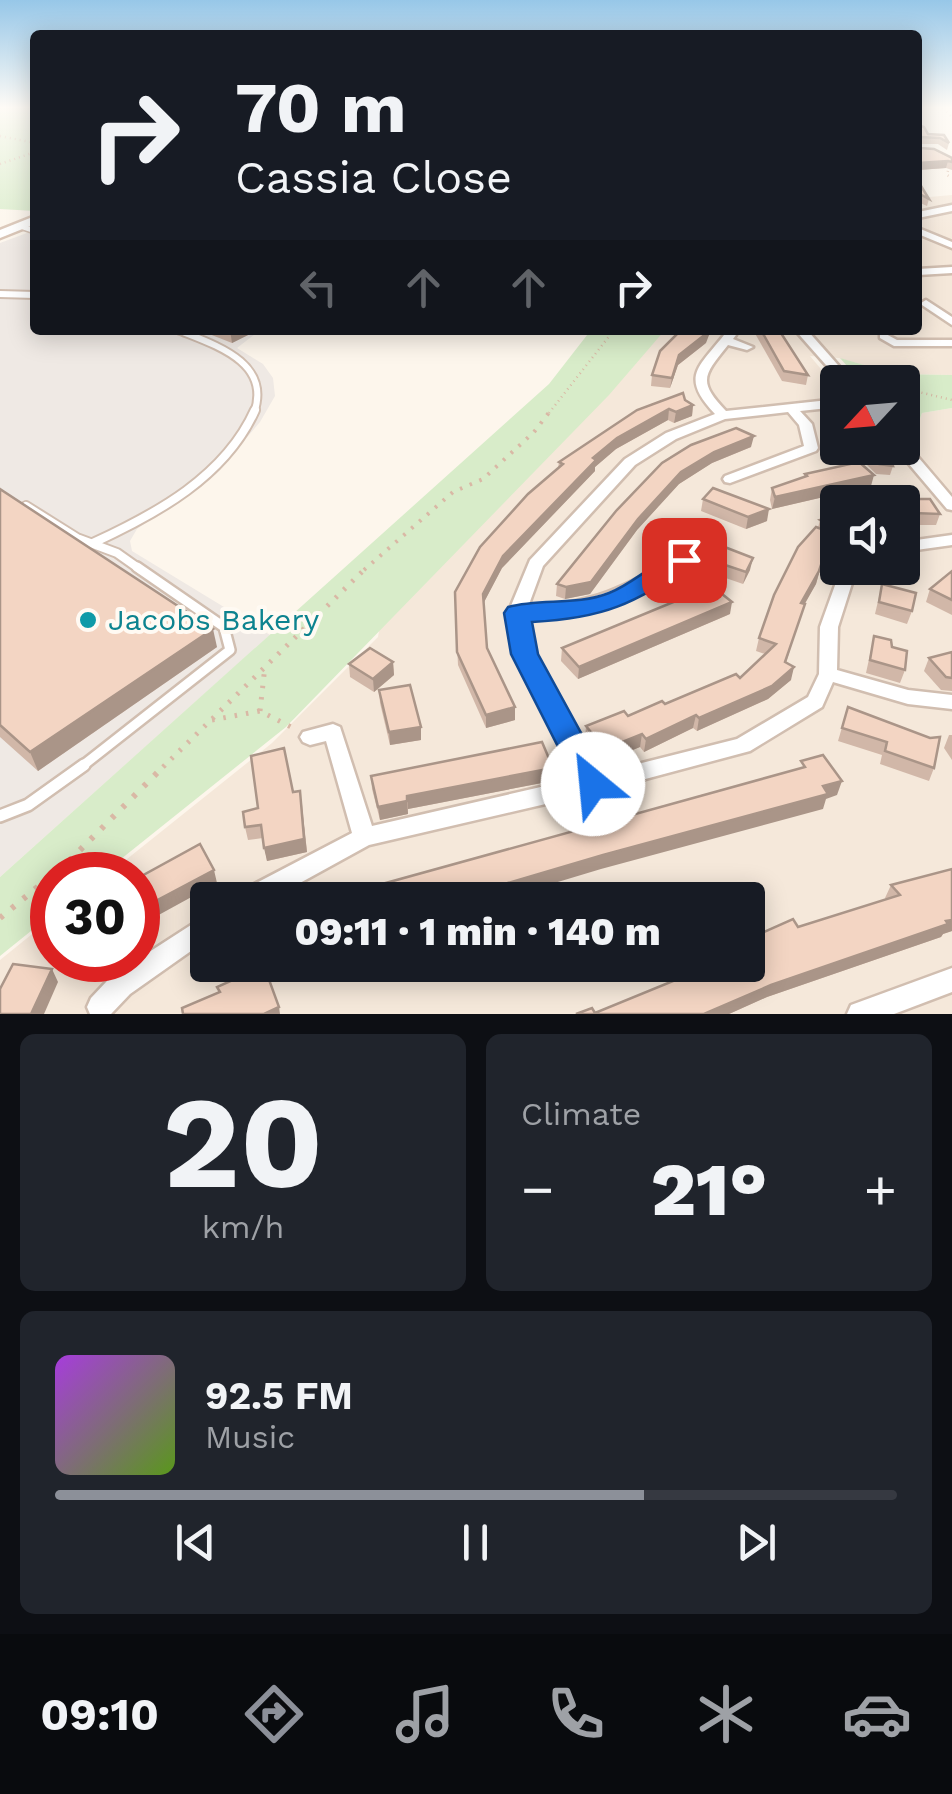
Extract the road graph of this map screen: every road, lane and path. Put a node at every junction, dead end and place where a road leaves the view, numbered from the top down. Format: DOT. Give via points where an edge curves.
graph roads {
  1 [pos="25,155"];
  2 [pos="0,164"];
  3 [pos="946,164"];
  4 [pos="952,178"];
  5 [pos="952,208"];
  6 [pos="922,214"];
  7 [pos="30,222"];
  8 [pos="20,226"];
  9 [pos="30,229"];
  10 [pos="0,234"];
  11 [pos="922,234"];
  12 [pos="952,245"];
  13 [pos="952,270"];
  14 [pos="922,272"];
  15 [pos="0,294"];
  16 [pos="30,296"];
  17 [pos="926,303"];
  18 [pos="952,322"];
  19 [pos="189,335"];
  20 [pos="610,335"];
  21 [pos="727,335"];
  22 [pos="806,335"];
  23 [pos="884,336"];
  24 [pos="952,343"];
  25 [pos="747,347"];
  26 [pos="833,365"];
  27 [pos="920,392"];
  28 [pos="952,400"];
  29 [pos="820,404"];
  30 [pos="791,408"];
  31 [pos="723,415"];
  32 [pos="917,465"];
  33 [pos="759,484"];
  34 [pos="26,506"];
  35 [pos="952,506"];
  36 [pos="952,540"];
  37 [pos="91,544"];
  38 [pos="920,544"];
  39 [pos="684,560"];
  40 [pos="843,585"];
  41 [pos="517,613"];
  42 [pos="265,666"];
  43 [pos="828,674"];
  44 [pos="952,702"];
  45 [pos="260,710"];
  46 [pos="210,721"];
  47 [pos="310,737"];
  48 [pos="593,784"];
  49 [pos="0,816"];
  50 [pos="364,836"];
  51 [pos="280,882"];
  52 [pos="0,918"];
  53 [pos="190,938"];
  54 [pos="952,980"];
  55 [pos="121,982"];
  56 [pos="122,985"];
  57 [pos="100,1006"];
  58 [pos="860,1014"];
  1 -- 2 [label="path"];
  3 -- 4 [label="path"];
  5 -- 6 [label="street"];
  7 -- 8 [label="main road"];
  8 -- 9 [label="lane"];
  8 -- 10 [label="main road"];
  11 -- 12 [label="street"];
  13 -- 14 [label="street"];
  15 -- 16 [label="lane"];
  17 -- 18 [label="street"];
  19 -- 37 [label="lane" via="248,367 260,393 256,408 227,454 189,490"];
  20 -- 42 [label="path" via="534,432 482,479 438,505"];
  21 -- 25 [label="street"];
  21 -- 31 [label="street" via="703,362 699,382"];
  22 -- 26 [label="street"];
  23 -- 24 [label="street" via="894,343"];
  27 -- 28 [label="path"];
  29 -- 30 [label="street"];
  30 -- 31 [label="street"];
  30 -- 33 [label="street" via="805,424 811,448 738,476"];
  31 -- 41 [label="street" via="670,436 630,462 536,564"];
  32 -- 35 [label="street"];
  34 -- 37 [label="lane"];
  36 -- 38 [label="street"];
  37 -- 49 [label="lane" via="117,554 224,626 230,650 49,792"];
  39 -- 41 [label="street" via="618,600 574,611"];
  40 -- 43 [label="street" via="829,626"];
  41 -- 48 [label="street" via="525,654"];
  42 -- 45 [label="path"];
  42 -- 46 [label="path"];
  43 -- 44 [label="street"];
  43 -- 48 [label="street" via="815,702 742,745"];
  45 -- 46 [label="path"];
  45 -- 47 [label="path"];
  46 -- 52 [label="path" via="69,862"];
  47 -- 50 [label="street" via="333,732"];
  48 -- 50 [label="street"];
  50 -- 51 [label="street"];
  53 -- 56 [label="street"];
  54 -- 58 [label="street"];
  55 -- 56 [label="street"];
  56 -- 57 [label="street"];
}
